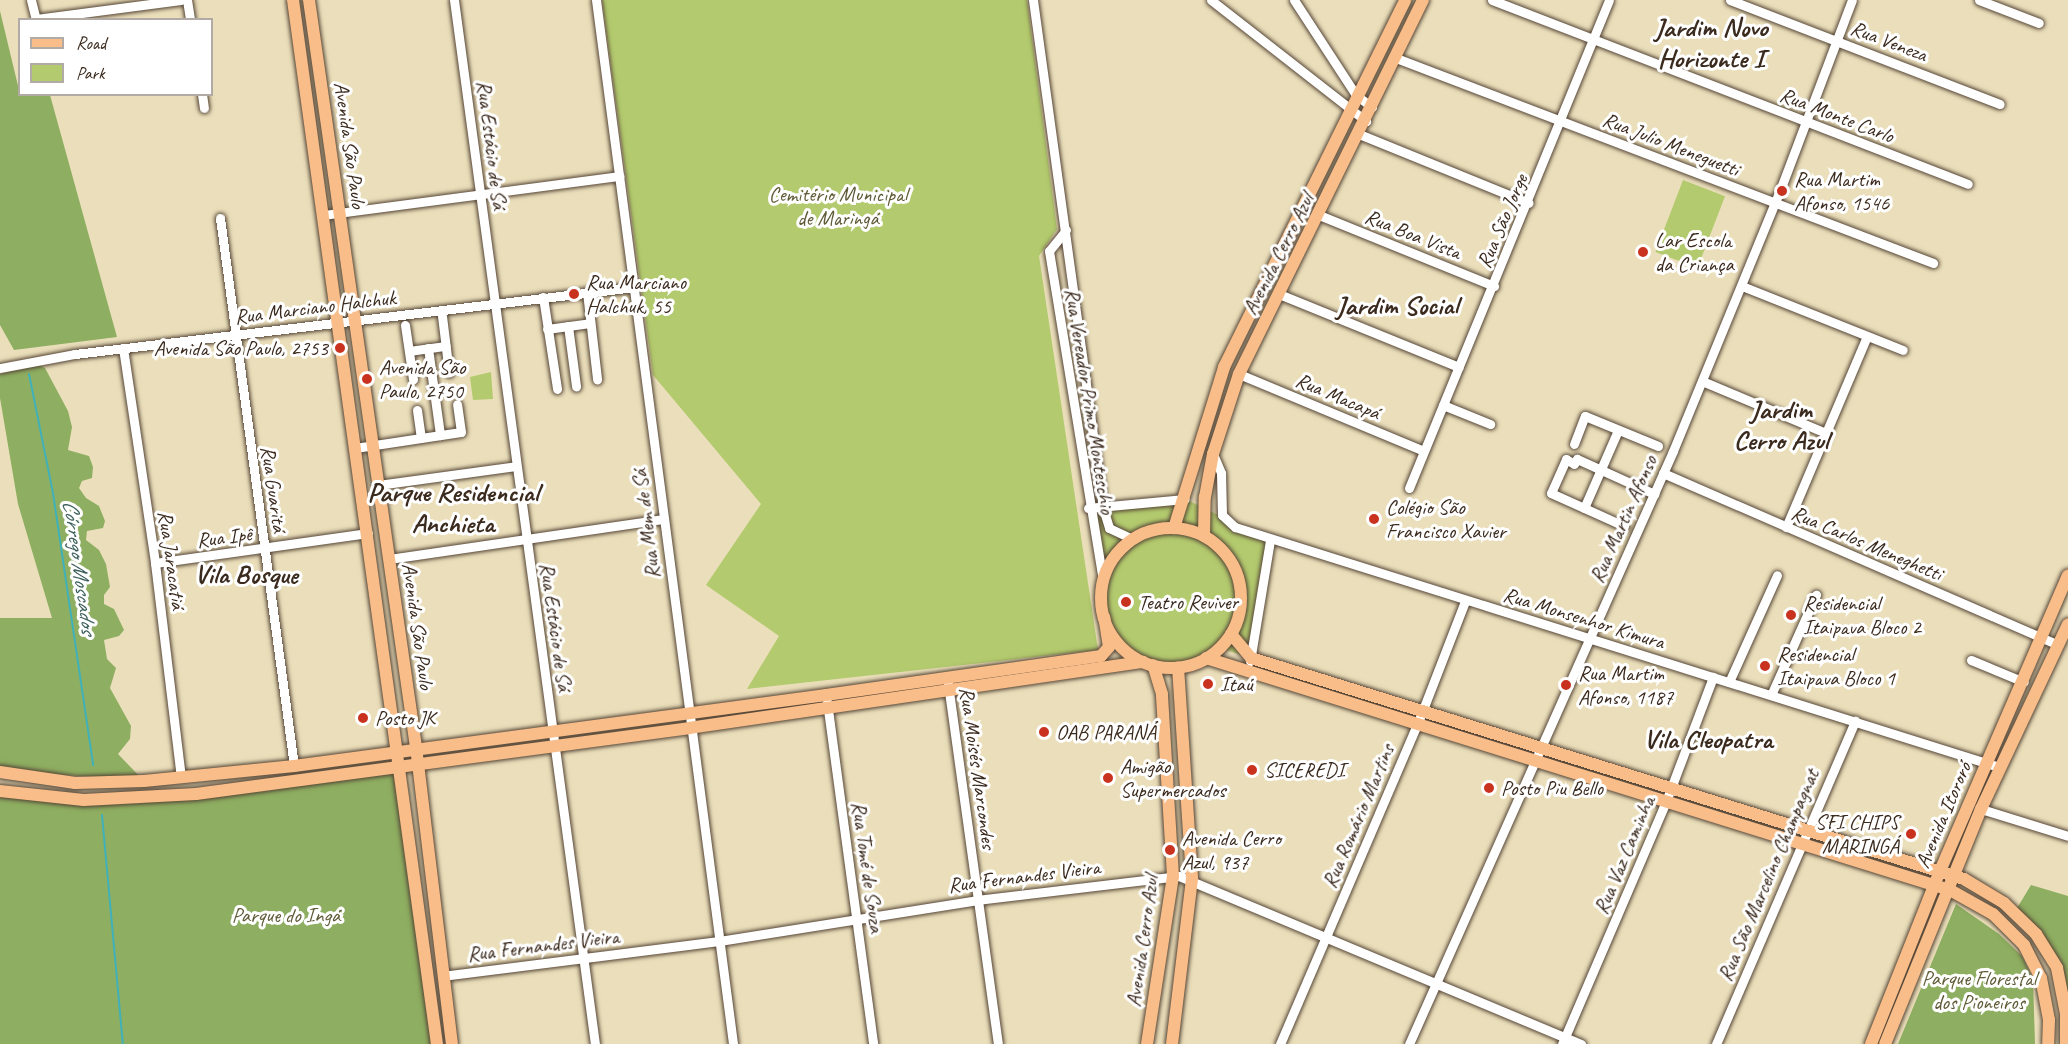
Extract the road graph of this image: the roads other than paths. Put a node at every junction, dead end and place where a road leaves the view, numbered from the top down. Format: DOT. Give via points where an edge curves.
graph roads {
  1 [pos="31,0"];
  2 [pos="181,0"];
  3 [pos="187,0"];
  4 [pos="294,0"];
  5 [pos="309,0"];
  6 [pos="454,0"];
  7 [pos="596,0"];
  8 [pos="1033,0"];
  9 [pos="1211,0"];
  10 [pos="1294,0"];
  11 [pos="1405,0"];
  12 [pos="1411,0"];
  13 [pos="1423,0"];
  14 [pos="1492,0"];
  15 [pos="1609,0"];
  16 [pos="1730,0"];
  17 [pos="1852,0"];
  18 [pos="1979,0"];
  19 [pos="1417,13"];
  20 [pos="36,18"];
  21 [pos="44,18"];
  22 [pos="190,18"];
  23 [pos="2039,23"];
  24 [pos="1837,40"];
  25 [pos="1594,41"];
  26 [pos="1396,58"];
  27 [pos="1356,95"];
  28 [pos="202,96"];
  29 [pos="2000,104"];
  30 [pos="1372,107"];
  31 [pos="204,108"];
  32 [pos="1350,109"];
  33 [pos="1366,121"];
  34 [pos="1563,121"];
  35 [pos="1806,123"];
  36 [pos="1359,134"];
  37 [pos="619,176"];
  38 [pos="1968,184"];
  39 [pos="480,196"];
  40 [pos="1529,203"];
  41 [pos="1775,203"];
  42 [pos="340,213"];
  43 [pos="323,215"];
  44 [pos="1319,215"];
  45 [pos="220,218"];
  46 [pos="1066,230"];
  47 [pos="1933,263"];
  48 [pos="1494,286"];
  49 [pos="1742,286"];
  50 [pos="635,287"];
  51 [pos="587,292"];
  52 [pos="1279,294"];
  53 [pos="543,297"];
  54 [pos="494,302"];
  55 [pos="442,316"];
  56 [pos="355,320"];
  57 [pos="338,322"];
  58 [pos="590,323"];
  59 [pos="405,326"];
  60 [pos="568,326"];
  61 [pos="547,328"];
  62 [pos="235,335"];
  63 [pos="1868,336"];
  64 [pos="446,346"];
  65 [pos="123,348"];
  66 [pos="428,348"];
  67 [pos="1903,350"];
  68 [pos="409,351"];
  69 [pos="1459,367"];
  70 [pos="0,368"];
  71 [pos="448,373"];
  72 [pos="1239,374"];
  73 [pos="413,379"];
  74 [pos="597,380"];
  75 [pos="1702,381"];
  76 [pos="576,386"];
  77 [pos="558,389"];
  78 [pos="457,404"];
  79 [pos="1443,405"];
  80 [pos="1213,406"];
  81 [pos="417,410"];
  82 [pos="1227,411"];
  83 [pos="1490,424"];
  84 [pos="1618,430"];
  85 [pos="1826,433"];
  86 [pos="440,435"];
  87 [pos="421,438"];
  88 [pos="1574,444"];
  89 [pos="372,445"];
  90 [pos="1658,446"];
  91 [pos="355,448"];
  92 [pos="1424,451"];
  93 [pos="1213,454"];
  94 [pos="516,466"];
  95 [pos="1601,470"];
  96 [pos="1663,473"];
  97 [pos="378,484"];
  98 [pos="1409,488"];
  99 [pos="1654,494"];
  100 [pos="1185,499"];
  101 [pos="1088,508"];
  102 [pos="1103,508"];
  103 [pos="1584,508"];
  104 [pos="664,519"];
  105 [pos="1624,526"];
  106 [pos="1786,527"];
  107 [pos="1174,528"];
  108 [pos="368,533"];
  109 [pos="1204,536"];
  110 [pos="1133,539"];
  111 [pos="526,540"];
  112 [pos="1270,540"];
  113 [pos="265,550"];
  114 [pos="389,559"];
  115 [pos="155,563"];
  116 [pos="1777,575"];
  117 [pos="2068,575"];
  118 [pos="1102,582"];
  119 [pos="1816,595"];
  120 [pos="1465,601"];
  121 [pos="1104,617"];
  122 [pos="2068,624"];
  123 [pos="1231,633"];
  124 [pos="1590,638"];
  125 [pos="2043,638"];
  126 [pos="2058,645"];
  127 [pos="1206,658"];
  128 [pos="1251,658"];
  129 [pos="1971,660"];
  130 [pos="1148,663"];
  131 [pos="1178,667"];
  132 [pos="1247,672"];
  133 [pos="947,675"];
  134 [pos="1713,677"];
  135 [pos="1730,682"];
  136 [pos="2024,682"];
  137 [pos="949,690"];
  138 [pos="826,695"];
  139 [pos="1772,695"];
  140 [pos="828,709"];
  141 [pos="1422,712"];
  142 [pos="688,713"];
  143 [pos="1855,721"];
  144 [pos="1417,725"];
  145 [pos="689,728"];
  146 [pos="554,733"];
  147 [pos="556,746"];
  148 [pos="416,747"];
  149 [pos="1538,748"];
  150 [pos="398,749"];
  151 [pos="1532,763"];
  152 [pos="1986,763"];
  153 [pos="294,766"];
  154 [pos="418,766"];
  155 [pos="400,767"];
  156 [pos="1999,767"];
  157 [pos="0,772"];
  158 [pos="181,777"];
  159 [pos="0,791"];
  160 [pos="1670,791"];
  161 [pos="1665,804"];
  162 [pos="1981,809"];
  163 [pos="1805,832"];
  164 [pos="2068,836"];
  165 [pos="1800,845"];
  166 [pos="1940,871"];
  167 [pos="1955,875"];
  168 [pos="1173,876"];
  169 [pos="1192,878"];
  170 [pos="1935,884"];
  171 [pos="1950,890"];
  172 [pos="977,900"];
  173 [pos="856,918"];
  174 [pos="1327,935"];
  175 [pos="719,941"];
  176 [pos="584,959"];
  177 [pos="442,976"];
  178 [pos="1434,985"];
  179 [pos="1564,1041"];
  180 [pos="437,1044"];
  181 [pos="452,1044"];
  182 [pos="595,1044"];
  183 [pos="732,1044"];
  184 [pos="873,1044"];
  185 [pos="998,1044"];
  186 [pos="1147,1044"];
  187 [pos="1172,1044"];
  188 [pos="1280,1044"];
  189 [pos="1409,1044"];
  190 [pos="1581,1044"];
  191 [pos="1716,1044"];
  192 [pos="1871,1044"];
  193 [pos="1885,1044"];
  194 [pos="2048,1044"];
  195 [pos="2066,1044"];
  1 -- 20 [label="street"];
  2 -- 21 [label="street"];
  3 -- 22 [label="street"];
  4 -- 43 [label="main road, Avenida São Paulo"];
  5 -- 42 [label="main road, Avenida São Paulo"];
  6 -- 39 [label="street, Rua Estácio de Sá"];
  7 -- 37 [label="street, Rua Mem de Sá"];
  8 -- 46 [label="street, Rua Vereador Primo Monteschio"];
  9 -- 32 [label="street"];
  10 -- 27 [label="street"];
  11 -- 27 [label="main road, Avenida Cerro Azul"];
  12 -- 19 [label="main road" via="1410,10"];
  13 -- 19 [label="main road, Avenida Cerro Azul"];
  14 -- 25 [label="street, Rua Monte Carlo"];
  15 -- 25 [label="street, Rua São Jorge"];
  16 -- 24 [label="street, Rua Veneza"];
  17 -- 24 [label="street, Rua Martin Afonso"];
  18 -- 23 [label="street"];
  19 -- 26 [label="main road, Avenida Cerro Azul"];
  24 -- 29 [label="street, Rua Veneza"];
  24 -- 35 [label="street, Rua Martin Afonso"];
  25 -- 34 [label="street, Rua São Jorge"];
  25 -- 35 [label="street, Rua Monte Carlo"];
  26 -- 30 [label="main road, Avenida Cerro Azul"];
  26 -- 34 [label="street, Rua Julio Meneguetti"];
  27 -- 30 [label="street"];
  27 -- 32 [label="main road, Avenida Cerro Azul"];
  28 -- 31 [label="street"];
  30 -- 33 [label="main road, Avenida Cerro Azul"];
  32 -- 33 [label="street"];
  32 -- 80 [label="main road, Avenida Cerro Azul" via="1224,367"];
  33 -- 36 [label="main road, Avenida Cerro Azul"];
  34 -- 40 [label="street, Rua São Jorge"];
  34 -- 41 [label="street, Rua Julio Meneguetti"];
  35 -- 38 [label="street, Rua Monte Carlo"];
  35 -- 41 [label="street, Rua Martin Afonso"];
  36 -- 40 [label="street"];
  36 -- 44 [label="main road, Avenida Cerro Azul"];
  37 -- 39 [label="street"];
  37 -- 50 [label="street, Rua Mem de Sá"];
  39 -- 42 [label="street"];
  39 -- 54 [label="street, Rua Estácio de Sá"];
  40 -- 48 [label="street, Rua São Jorge"];
  41 -- 47 [label="street, Rua Julio Meneguetti"];
  41 -- 49 [label="street, Rua Martin Afonso"];
  42 -- 43 [label="street"];
  42 -- 56 [label="main road, Avenida São Paulo"];
  43 -- 57 [label="main road, Avenida São Paulo"];
  44 -- 48 [label="street, Rua Boa Vista"];
  44 -- 52 [label="main road, Avenida Cerro Azul"];
  45 -- 62 [label="street, Rua Guaritá"];
  46 -- 101 [label="street, Rua Vereador Primo Monteschio" via="1049,251"];
  46 -- 102 [label="street, Rua Vereador Primo Monteschio"];
  48 -- 69 [label="street, Rua São Jorge"];
  49 -- 63 [label="street"];
  49 -- 75 [label="street, Rua Martin Afonso"];
  50 -- 51 [label="street, Rua Marciano Halchuk"];
  50 -- 104 [label="street, Rua Mem de Sá"];
  51 -- 53 [label="street, Rua Marciano Halchuk"];
  51 -- 58 [label="street"];
  52 -- 69 [label="street"];
  52 -- 72 [label="main road, Avenida Cerro Azul"];
  53 -- 54 [label="street, Rua Marciano Halchuk"];
  53 -- 61 [label="street"];
  54 -- 56 [label="street, Rua Marciano Halchuk"];
  54 -- 94 [label="street, Rua Estácio de Sá"];
  55 -- 64 [label="street"];
  56 -- 57 [label="street, Rua Marciano Halchuk"];
  56 -- 89 [label="main road, Avenida São Paulo"];
  57 -- 62 [label="street, Rua Marciano Halchuk"];
  57 -- 91 [label="main road, Avenida São Paulo"];
  58 -- 60 [label="street"];
  58 -- 74 [label="street"];
  59 -- 68 [label="street"];
  60 -- 61 [label="street"];
  60 -- 76 [label="street"];
  61 -- 77 [label="street"];
  62 -- 65 [label="street, Rua Marciano Halchuk"];
  62 -- 113 [label="street, Rua Guaritá"];
  63 -- 67 [label="street"];
  63 -- 85 [label="street"];
  64 -- 66 [label="street"];
  64 -- 71 [label="street"];
  65 -- 70 [label="street, Rua Marciano Halchuk"];
  65 -- 115 [label="street, Rua Jaracatiá"];
  66 -- 68 [label="street"];
  66 -- 86 [label="street"];
  68 -- 73 [label="street"];
  69 -- 79 [label="street, Rua São Jorge"];
  72 -- 82 [label="main road, Avenida Cerro Azul"];
  72 -- 92 [label="street, Rua Macapá"];
  75 -- 85 [label="street"];
  75 -- 96 [label="street, Rua Martin Afonso"];
  78 -- 86 [label="street" via="461,432"];
  79 -- 83 [label="street"];
  79 -- 92 [label="street, Rua São Jorge"];
  80 -- 82 [label="main road"];
  80 -- 100 [label="main road, Avenida Cerro Azul"];
  81 -- 87 [label="street"];
  82 -- 93 [label="main road, Avenida Cerro Azul"];
  84 -- 88 [label="street" via="1585,416"];
  84 -- 90 [label="street"];
  84 -- 95 [label="street"];
  85 -- 106 [label="street"];
  86 -- 87 [label="street"];
  87 -- 89 [label="street"];
  89 -- 91 [label="street"];
  89 -- 97 [label="main road, Avenida São Paulo"];
  91 -- 108 [label="main road, Avenida São Paulo"];
  92 -- 98 [label="street, Rua São Jorge"];
  93 -- 109 [label="main road, Avenida Cerro Azul" via="1205,497"];
  93 -- 112 [label="street, Rua Monsenhor Kimura" via="1221,473 1222,514 1235,527"];
  94 -- 97 [label="street"];
  94 -- 111 [label="street, Rua Estácio de Sá"];
  95 -- 99 [label="street"];
  95 -- 103 [label="street"];
  95 -- 103 [label="street" via="1577,459 1574,464 1566,459 1551,493"];
  96 -- 99 [label="street, Rua Martin Afonso"];
  96 -- 106 [label="street, Rua Carlos Meneghetti"];
  97 -- 114 [label="main road, Avenida São Paulo"];
  99 -- 124 [label="street, Rua Martin Afonso"];
  100 -- 102 [label="street"];
  100 -- 107 [label="main road, Avenida Cerro Azul"];
  101 -- 102 [label="street"];
  101 -- 118 [label="street, Rua Vereador Primo Monteschio"];
  102 -- 110 [label="street, Rua Vereador Primo Monteschio" via="1109,528"];
  103 -- 105 [label="street"];
  104 -- 111 [label="street"];
  104 -- 142 [label="street, Rua Mem de Sá"];
  106 -- 125 [label="street, Rua Carlos Meneghetti"];
  107 -- 109 [label="main road"];
  107 -- 110 [label="main road" via="1151,530"];
  108 -- 113 [label="street, Rua Ipê"];
  108 -- 150 [label="main road, Avenida São Paulo"];
  109 -- 123 [label="main road" via="1219,547 1238,579 1238,616"];
  110 -- 118 [label="main road" via="1114,558"];
  111 -- 114 [label="street"];
  111 -- 146 [label="street, Rua Estácio de Sá"];
  112 -- 120 [label="street, Rua Monsenhor Kimura"];
  112 -- 128 [label="street"];
  113 -- 115 [label="street, Rua Ipê"];
  113 -- 153 [label="street, Rua Guaritá"];
  114 -- 148 [label="main road, Avenida São Paulo"];
  115 -- 158 [label="street, Rua Jaracatiá"];
  116 -- 135 [label="street"];
  117 -- 125 [label="main road, Avenida Itororó"];
  118 -- 121 [label="main road"];
  119 -- 139 [label="street"];
  120 -- 124 [label="street, Rua Monsenhor Kimura"];
  120 -- 141 [label="street, Rua Romário Martins"];
  121 -- 130 [label="main road" via="1126,651"];
  121 -- 133 [label="main road" via="1109,647 1101,656"];
  122 -- 126 [label="main road, Avenida Itororó"];
  123 -- 127 [label="main road"];
  123 -- 128 [label="main road"];
  124 -- 134 [label="street, Rua Monsenhor Kimura"];
  124 -- 149 [label="street, Rua Martin Afonso"];
  125 -- 126 [label="street, Rua Carlos Meneghetti"];
  125 -- 136 [label="main road, Avenida Itororó"];
  126 -- 156 [label="main road, Avenida Itororó"];
  127 -- 131 [label="main road"];
  127 -- 132 [label="main road"];
  128 -- 132 [label="street"];
  128 -- 141 [label="main road"];
  129 -- 136 [label="street"];
  130 -- 131 [label="main road"];
  130 -- 137 [label="main road"];
  130 -- 168 [label="main road, Avenida Cerro Azul" via="1162,694"];
  131 -- 169 [label="main road, Avenida Cerro Azul"];
  132 -- 144 [label="main road"];
  133 -- 137 [label="street, Rua Moisés Marcondes"];
  133 -- 138 [label="main road"];
  134 -- 135 [label="street, Rua Monsenhor Kimura"];
  134 -- 160 [label="street, Rua Vaz Caminha"];
  135 -- 139 [label="street, Rua Monsenhor Kimura"];
  136 -- 152 [label="main road, Avenida Itororó"];
  137 -- 140 [label="main road"];
  137 -- 172 [label="street, Rua Moisés Marcondes"];
  138 -- 140 [label="street, Rua Tomé de Souza"];
  138 -- 142 [label="main road"];
  139 -- 143 [label="street, Rua Monsenhor Kimura"];
  140 -- 145 [label="main road"];
  140 -- 173 [label="street, Rua Tomé de Souza"];
  141 -- 144 [label="street, Rua Romário Martins"];
  141 -- 149 [label="main road"];
  142 -- 145 [label="street, Rua Mem de Sá"];
  142 -- 146 [label="main road"];
  143 -- 152 [label="street, Rua Monsenhor Kimura"];
  143 -- 163 [label="street, Rua São Marcelino Champagnat"];
  144 -- 151 [label="main road"];
  144 -- 174 [label="street, Rua Romário Martins"];
  145 -- 147 [label="main road"];
  145 -- 175 [label="street, Rua Mem de Sá"];
  146 -- 147 [label="street, Rua Estácio de Sá"];
  146 -- 148 [label="main road"];
  147 -- 154 [label="main road"];
  147 -- 176 [label="street, Rua Estácio de Sá"];
  148 -- 150 [label="main road"];
  148 -- 154 [label="main road, Avenida São Paulo"];
  149 -- 151 [label="street, Rua Martin Afonso"];
  149 -- 160 [label="main road"];
  150 -- 153 [label="main road"];
  150 -- 155 [label="main road, Avenida São Paulo"];
  151 -- 161 [label="main road"];
  151 -- 178 [label="street, Rua Martin Afonso"];
  152 -- 156 [label="street, Rua Monsenhor Kimura"];
  152 -- 166 [label="main road, Avenida Itororó"];
  153 -- 158 [label="main road"];
  154 -- 155 [label="main road"];
  154 -- 177 [label="main road, Avenida São Paulo"];
  155 -- 159 [label="main road" via="129,800 84,800"];
  155 -- 180 [label="main road, Avenida São Paulo"];
  156 -- 162 [label="main road, Avenida Itororó"];
  157 -- 158 [label="main road" via="75,783"];
  160 -- 161 [label="street, Rua Vaz Caminha"];
  160 -- 163 [label="main road"];
  161 -- 165 [label="main road"];
  161 -- 179 [label="street, Rua Vaz Caminha"];
  162 -- 164 [label="street"];
  162 -- 167 [label="main road, Avenida Itororó"];
  163 -- 165 [label="street, Rua São Marcelino Champagnat"];
  163 -- 166 [label="main road"];
  165 -- 170 [label="main road"];
  165 -- 191 [label="street, Rua São Marcelino Champagnat"];
  166 -- 167 [label="main road"];
  166 -- 170 [label="main road, Avenida Itororó"];
  167 -- 171 [label="main road, Avenida Itororó"];
  167 -- 195 [label="main road" via="1990,894 2036,934 2057,968 2066,1014"];
  168 -- 169 [label="street, Rua Fernandes Vieira"];
  168 -- 172 [label="street, Rua Fernandes Vieira"];
  168 -- 186 [label="main road, Avenida Cerro Azul"];
  169 -- 174 [label="street, Rua Fernandes Vieira"];
  169 -- 187 [label="main road, Avenida Cerro Azul"];
  170 -- 171 [label="main road"];
  170 -- 192 [label="main road, Avenida Itororó"];
  171 -- 193 [label="main road, Avenida Itororó"];
  171 -- 194 [label="main road" via="1993,914 2029,953 2046,998"];
  172 -- 173 [label="street, Rua Fernandes Vieira"];
  172 -- 185 [label="street, Rua Moisés Marcondes"];
  173 -- 175 [label="street, Rua Fernandes Vieira"];
  173 -- 184 [label="street, Rua Tomé de Souza"];
  174 -- 178 [label="street, Rua Fernandes Vieira"];
  174 -- 188 [label="street, Rua Romário Martins"];
  175 -- 176 [label="street, Rua Fernandes Vieira"];
  175 -- 183 [label="street, Rua Mem de Sá"];
  176 -- 177 [label="street, Rua Fernandes Vieira"];
  176 -- 182 [label="street, Rua Estácio de Sá"];
  177 -- 181 [label="main road, Avenida São Paulo"];
  178 -- 179 [label="street, Rua Fernandes Vieira"];
  178 -- 189 [label="street, Rua Martin Afonso"];
  179 -- 190 [label="street, Rua Fernandes Vieira"];
}
